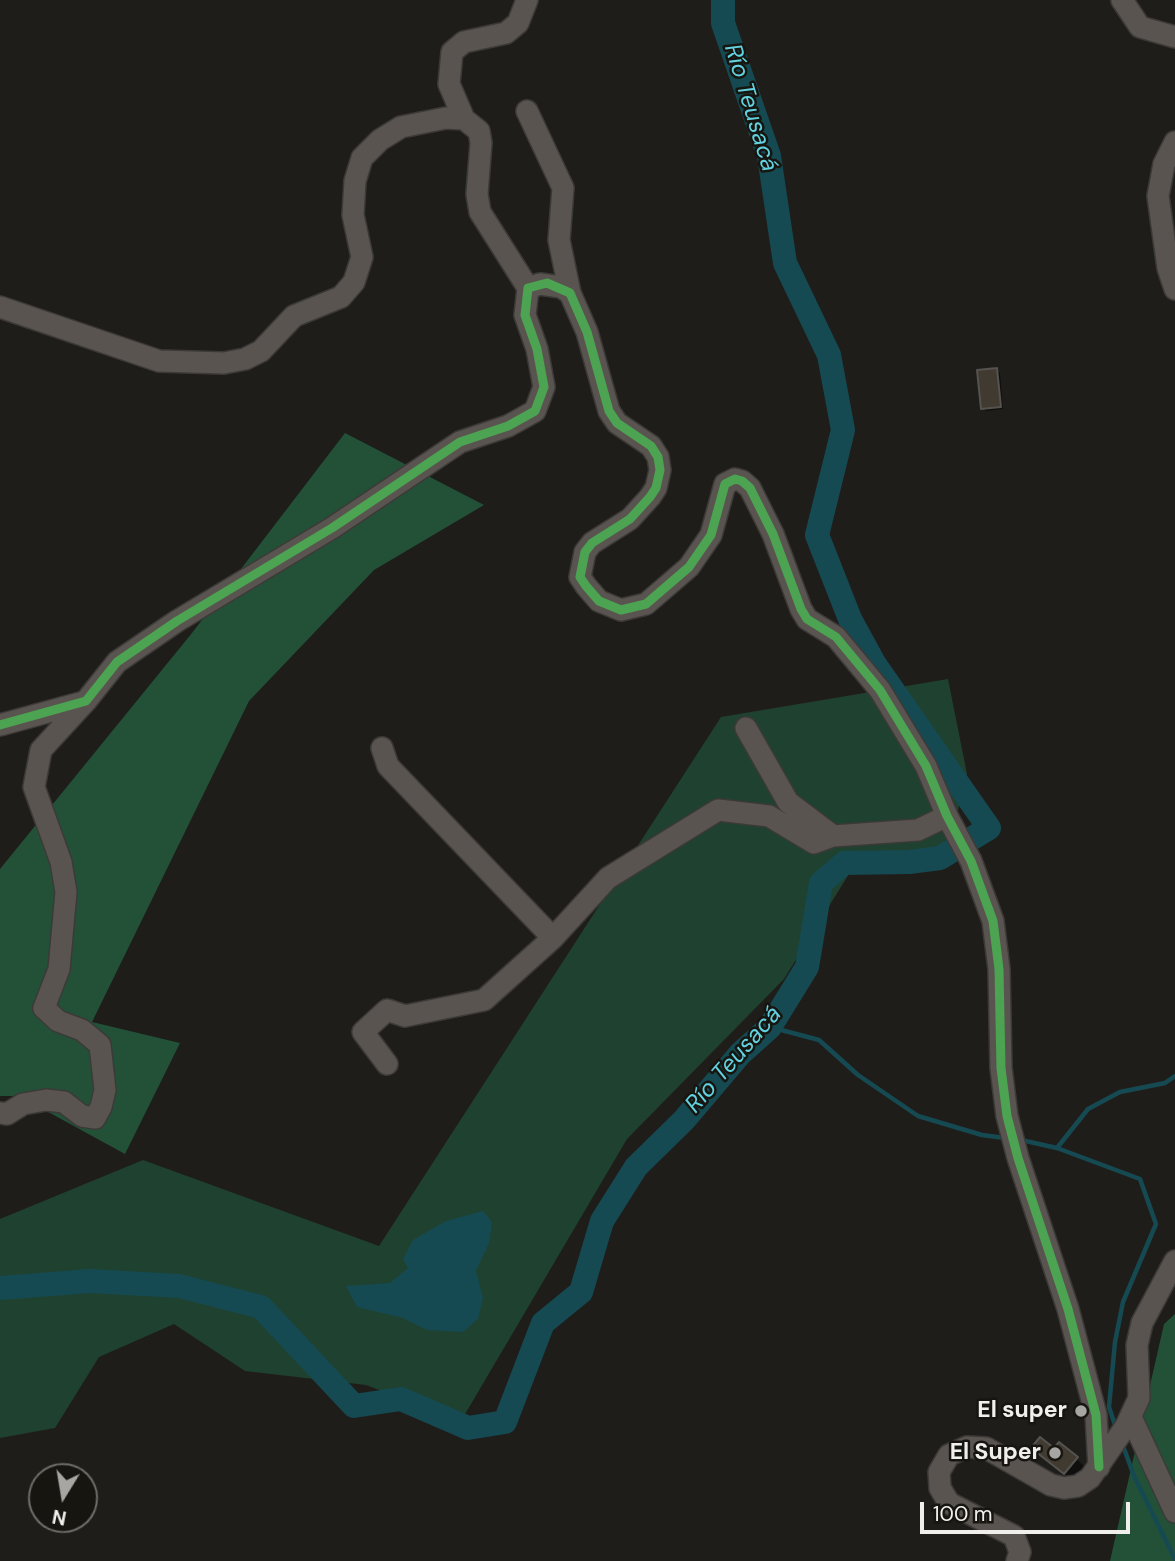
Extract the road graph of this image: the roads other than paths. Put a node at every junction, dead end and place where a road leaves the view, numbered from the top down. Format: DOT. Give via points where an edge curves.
graph roads {
  1 [pos="527,0"];
  2 [pos="1122,0"];
  3 [pos="1175,37"];
  4 [pos="527,111"];
  5 [pos="464,119"];
  6 [pos="1175,142"];
  7 [pos="528,288"];
  8 [pos="1175,289"];
  9 [pos="570,293"];
  10 [pos="0,307"];
  11 [pos="86,701"];
  12 [pos="0,725"];
  13 [pos="746,728"];
  14 [pos="382,748"];
  15 [pos="947,817"];
  16 [pos="833,836"];
  17 [pos="553,938"];
  18 [pos="387,1064"];
  19 [pos="0,1113"];
  20 [pos="1175,1261"];
  21 [pos="1124,1429"];
  22 [pos="1099,1467"];
  23 [pos="1175,1511"];
  24 [pos="1017,1561"];
  1 -- 5 [label="street" via="518,23 506,33 464,42 452,52 449,84"];
  2 -- 3 [label="street" via="1140,27"];
  4 -- 9 [label="street" via="563,188 559,240"];
  5 -- 7 [label="street" via="479,131 480,212"];
  5 -- 10 [label="street" via="401,127 362,158 353,215 362,257 354,282 341,298 294,316 261,351 245,359 187,363 134,354"];
  6 -- 8 [label="street" via="1164,164 1158,196"];
  7 -- 9 [label="street" via="547,283"];
  7 -- 11 [label="street" via="525,316 544,387 535,411 508,426 460,442 332,528 177,621 117,662"];
  9 -- 15 [label="street" via="587,332 608,411 617,423 651,446 660,470 656,488 630,519 585,552 580,577 586,586 599,601 621,610 646,604 689,567 711,535 725,484 742,481 773,534 807,620 836,637 880,690 926,766"];
  11 -- 12 [label="street"];
  11 -- 19 [label="street" via="41,750 34,787 61,862 66,892 59,969 44,1008 100,1045 105,1071 101,1107 95,1118 82,1116 64,1102 47,1100"];
  13 -- 16 [label="street" via="788,802"];
  14 -- 17 [label="street" via="388,766"];
  15 -- 16 [label="street" via="918,830"];
  15 -- 22 [label="street" via="971,862 993,922 1007,1116 1086,1375 1096,1415"];
  16 -- 17 [label="street" via="814,843 769,816 718,810 608,878"];
  17 -- 18 [label="street" via="484,1000 405,1016 387,1010 363,1032"];
  20 -- 21 [label="street" via="1142,1323 1137,1345 1139,1398"];
  21 -- 22 [label="street"];
  21 -- 23 [label="street"];
  22 -- 24 [label="street" via="1078,1486 1064,1488 986,1448 967,1447 949,1455 939,1472 940,1488 949,1503 1014,1536 1020,1552"];
}
